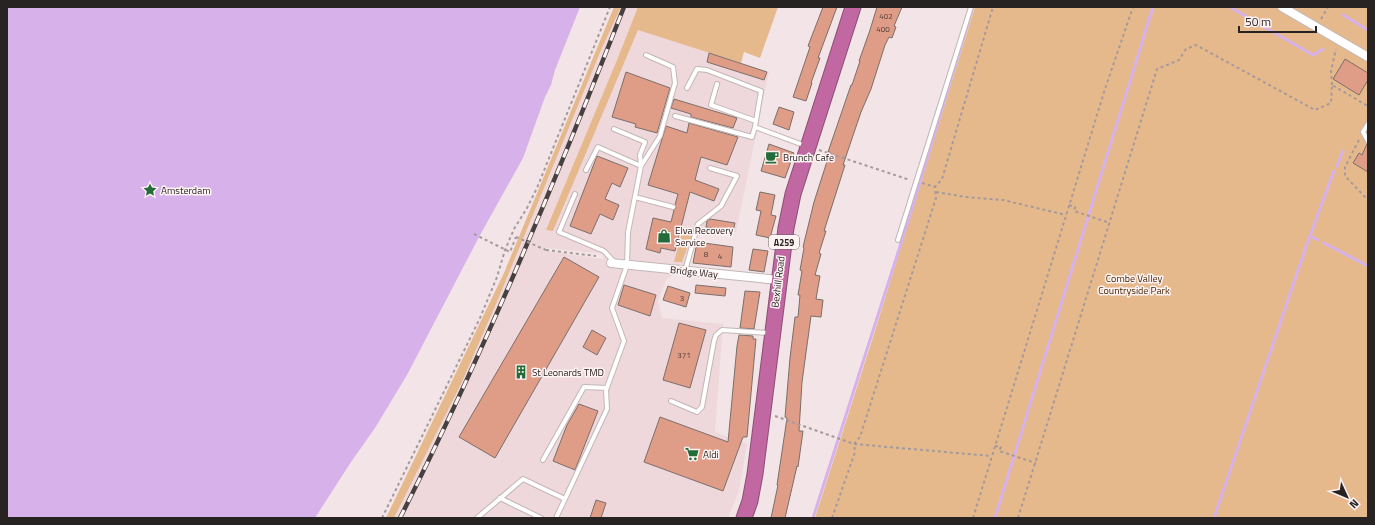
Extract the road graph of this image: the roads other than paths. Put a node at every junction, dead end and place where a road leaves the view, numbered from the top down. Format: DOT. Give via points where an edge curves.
graph roads {
  1 [pos="853,7"];
  2 [pos="971,7"];
  3 [pos="1282,7"];
  4 [pos="646,56"];
  5 [pos="1368,57"];
  6 [pos="717,84"];
  7 [pos="687,88"];
  8 [pos="675,116"];
  9 [pos="756,121"];
  10 [pos="1368,124"];
  11 [pos="755,127"];
  12 [pos="614,129"];
  13 [pos="1368,141"];
  14 [pos="808,147"];
  15 [pos="641,166"];
  16 [pos="710,168"];
  17 [pos="586,170"];
  18 [pos="575,194"];
  19 [pos="635,198"];
  20 [pos="673,207"];
  21 [pos="898,240"];
  22 [pos="613,263"];
  23 [pos="627,265"];
  24 [pos="685,271"];
  25 [pos="778,280"];
  26 [pos="772,333"];
  27 [pos="607,388"];
  28 [pos="670,401"];
  29 [pos="543,460"];
  30 [pos="500,498"];
  31 [pos="565,499"];
  32 [pos="477,518"];
  33 [pos="541,518"];
  34 [pos="556,518"];
  35 [pos="744,518"];
  1 -- 14 [label="highway, Bexhill Road / A259"];
  2 -- 21 [label="lane"];
  3 -- 5 [label="street"];
  4 -- 15 [label="lane" via="673,67 675,83 660,136"];
  6 -- 9 [label="lane" via="711,105"];
  7 -- 9 [label="lane" via="697,69 707,70 761,90"];
  8 -- 11 [label="lane" via="752,137"];
  9 -- 11 [label="lane"];
  10 -- 13 [label="lane" via="1363,132"];
  11 -- 14 [label="lane"];
  12 -- 15 [label="lane" via="645,142 640,156"];
  14 -- 25 [label="highway, Bexhill Road / A259" via="793,194"];
  15 -- 17 [label="lane" via="598,147"];
  15 -- 19 [label="lane"];
  16 -- 24 [label="lane" via="737,176 721,206 698,224"];
  18 -- 22 [label="lane" via="559,232 604,251"];
  19 -- 20 [label="lane"];
  19 -- 23 [label="lane" via="628,232"];
  22 -- 23 [label="street, Bridge Way"];
  23 -- 24 [label="street, Bridge Way"];
  23 -- 27 [label="lane" via="612,308 624,341"];
  24 -- 25 [label="street, Bridge Way"];
  25 -- 26 [label="highway, Bexhill Road / A259"];
  26 -- 28 [label="lane" via="722,330 714,340 702,407 697,412"];
  26 -- 35 [label="highway, Bexhill Road / A259" via="755,474"];
  27 -- 29 [label="lane" via="584,387"];
  27 -- 31 [label="lane" via="607,409"];
  30 -- 31 [label="lane" via="523,479"];
  30 -- 32 [label="lane"];
  30 -- 33 [label="lane"];
  31 -- 34 [label="lane"];
}
